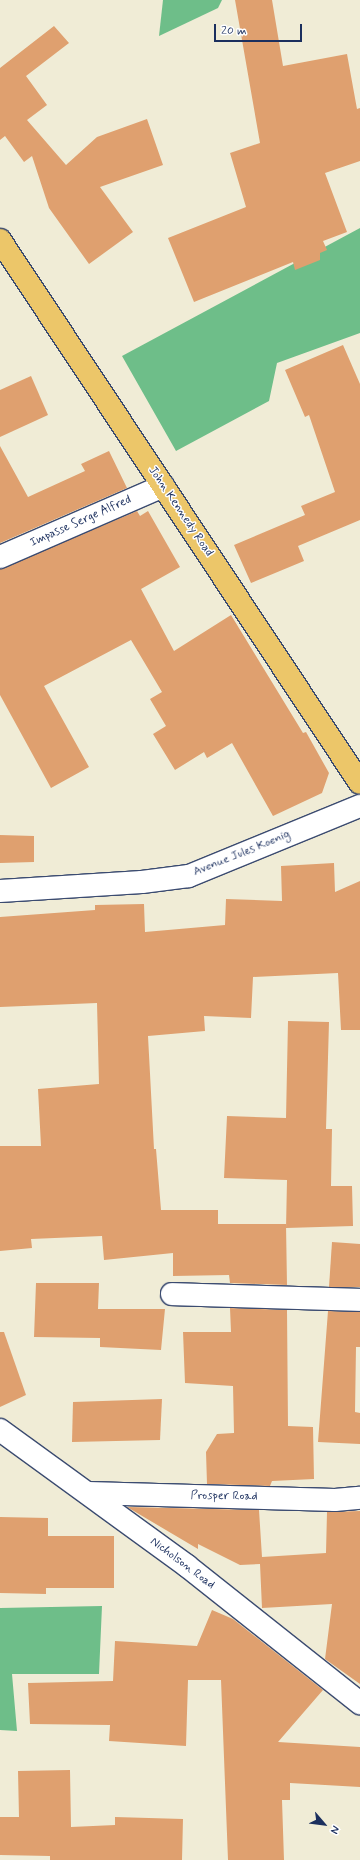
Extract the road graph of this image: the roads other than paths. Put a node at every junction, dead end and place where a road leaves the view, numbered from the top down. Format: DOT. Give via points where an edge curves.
graph roads {
  1 [pos="0,240"];
  2 [pos="163,486"];
  3 [pos="0,557"];
  4 [pos="360,783"];
  5 [pos="360,806"];
  6 [pos="0,891"];
  7 [pos="172,1294"];
  8 [pos="360,1300"];
  9 [pos="0,1430"];
  10 [pos="88,1493"];
  11 [pos="360,1498"];
  12 [pos="360,1703"];
  1 -- 2 [label="main road, John Kennedy Road"];
  2 -- 3 [label="street, Impasse Serge Alfred"];
  2 -- 4 [label="main road, John Kennedy Road"];
  5 -- 6 [label="street, Avenue Jules Koenig" via="189,876 142,882"];
  7 -- 8 [label="street"];
  9 -- 10 [label="street, Nicholson Road"];
  10 -- 11 [label="street, Prosper Road" via="335,1500"];
  10 -- 12 [label="street, Nicholson Road" via="187,1566"];
}
